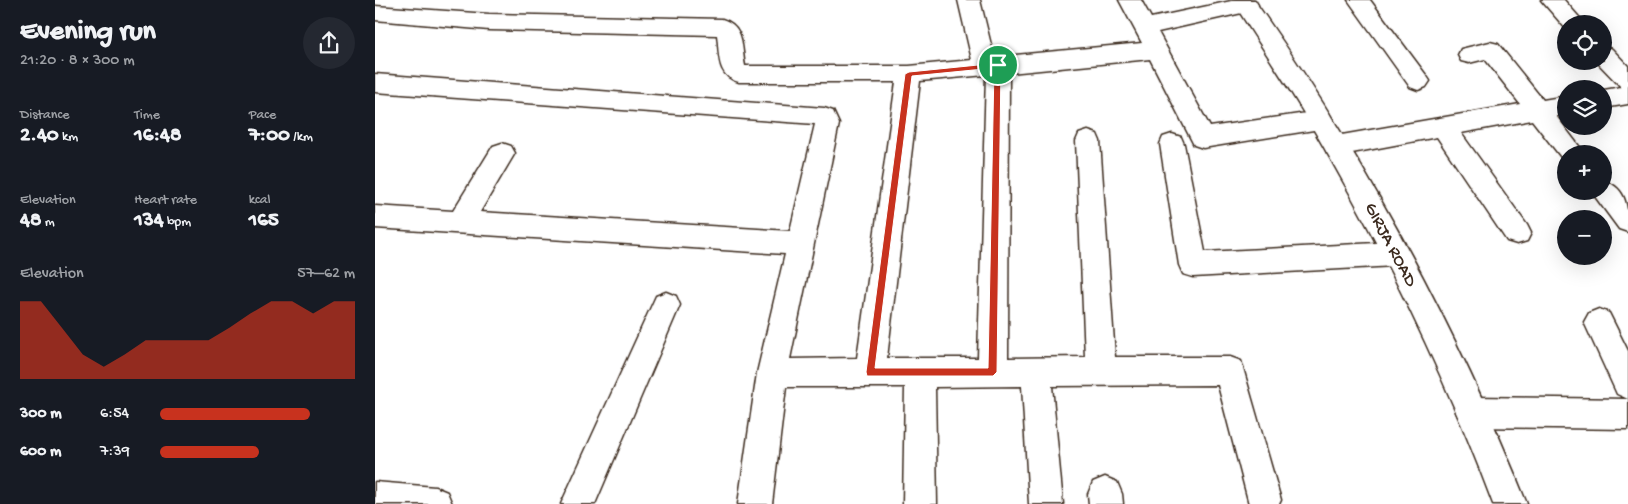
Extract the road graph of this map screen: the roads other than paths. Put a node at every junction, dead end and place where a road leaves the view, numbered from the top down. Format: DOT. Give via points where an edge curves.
graph roads {
  1 [pos="969,0"];
  2 [pos="1130,0"];
  3 [pos="1359,0"];
  4 [pos="1552,0"];
  5 [pos="1245,3"];
  6 [pos="375,13"];
  7 [pos="1566,15"];
  8 [pos="1145,27"];
  9 [pos="1157,50"];
  10 [pos="1469,54"];
  11 [pos="1614,59"];
  12 [pos="991,66"];
  13 [pos="909,74"];
  14 [pos="1418,81"];
  15 [pos="1628,81"];
  16 [pos="375,82"];
  17 [pos="1628,95"];
  18 [pos="1612,98"];
  19 [pos="1557,107"];
  20 [pos="1538,110"];
  21 [pos="1320,120"];
  22 [pos="1443,126"];
  23 [pos="1088,141"];
  24 [pos="1172,144"];
  25 [pos="1566,145"];
  26 [pos="1336,146"];
  27 [pos="502,154"];
  28 [pos="1611,200"];
  29 [pos="375,217"];
  30 [pos="1628,221"];
  31 [pos="459,223"];
  32 [pos="1517,233"];
  33 [pos="800,243"];
  34 [pos="1395,254"];
  35 [pos="666,305"];
  36 [pos="1599,322"];
  37 [pos="1101,371"];
  38 [pos="870,372"];
  39 [pos="920,372"];
  40 [pos="993,372"];
  41 [pos="1036,372"];
  42 [pos="771,373"];
  43 [pos="1628,384"];
  44 [pos="1472,412"];
  45 [pos="1628,414"];
  46 [pos="375,499"];
  47 [pos="1264,500"];
  48 [pos="435,504"];
  49 [pos="578,504"];
  50 [pos="755,504"];
  51 [pos="920,504"];
  52 [pos="1046,504"];
  53 [pos="1510,504"];
  1 -- 12 [label="street"];
  2 -- 8 [label="street"];
  3 -- 14 [label="street"];
  4 -- 7 [label="street"];
  5 -- 8 [label="street"];
  5 -- 21 [label="street, GIRJA ROAD"];
  6 -- 13 [label="street" via="489,22 722,27 728,31 734,71 739,74"];
  8 -- 9 [label="street"];
  9 -- 12 [label="street"];
  9 -- 21 [label="street" via="1203,138"];
  10 -- 20 [label="street" via="1489,50"];
  11 -- 15 [label="street"];
  12 -- 13 [label="street"];
  12 -- 40 [label="street"];
  13 -- 38 [label="street"];
  16 -- 33 [label="street" via="824,117 827,124"];
  17 -- 18 [label="street"];
  19 -- 20 [label="street"];
  20 -- 22 [label="street"];
  20 -- 25 [label="street"];
  21 -- 26 [label="street, GIRJA ROAD"];
  22 -- 26 [label="street"];
  22 -- 32 [label="street"];
  23 -- 37 [label="street"];
  24 -- 34 [label="street" via="1193,265"];
  26 -- 34 [label="street, GIRJA ROAD"];
  27 -- 31 [label="street"];
  28 -- 30 [label="street"];
  29 -- 31 [label="street"];
  31 -- 33 [label="street"];
  33 -- 42 [label="street"];
  34 -- 44 [label="street, GIRJA ROAD" via="1424,307"];
  35 -- 49 [label="street"];
  36 -- 43 [label="street"];
  37 -- 41 [label="street"];
  37 -- 47 [label="street" via="1230,371"];
  38 -- 39 [label="street"];
  38 -- 42 [label="street"];
  39 -- 40 [label="street"];
  39 -- 51 [label="street"];
  40 -- 41 [label="street"];
  41 -- 52 [label="street"];
  42 -- 50 [label="street"];
  44 -- 45 [label="street"];
  44 -- 53 [label="street, GIRJA ROAD"];
  46 -- 48 [label="street"];
}
